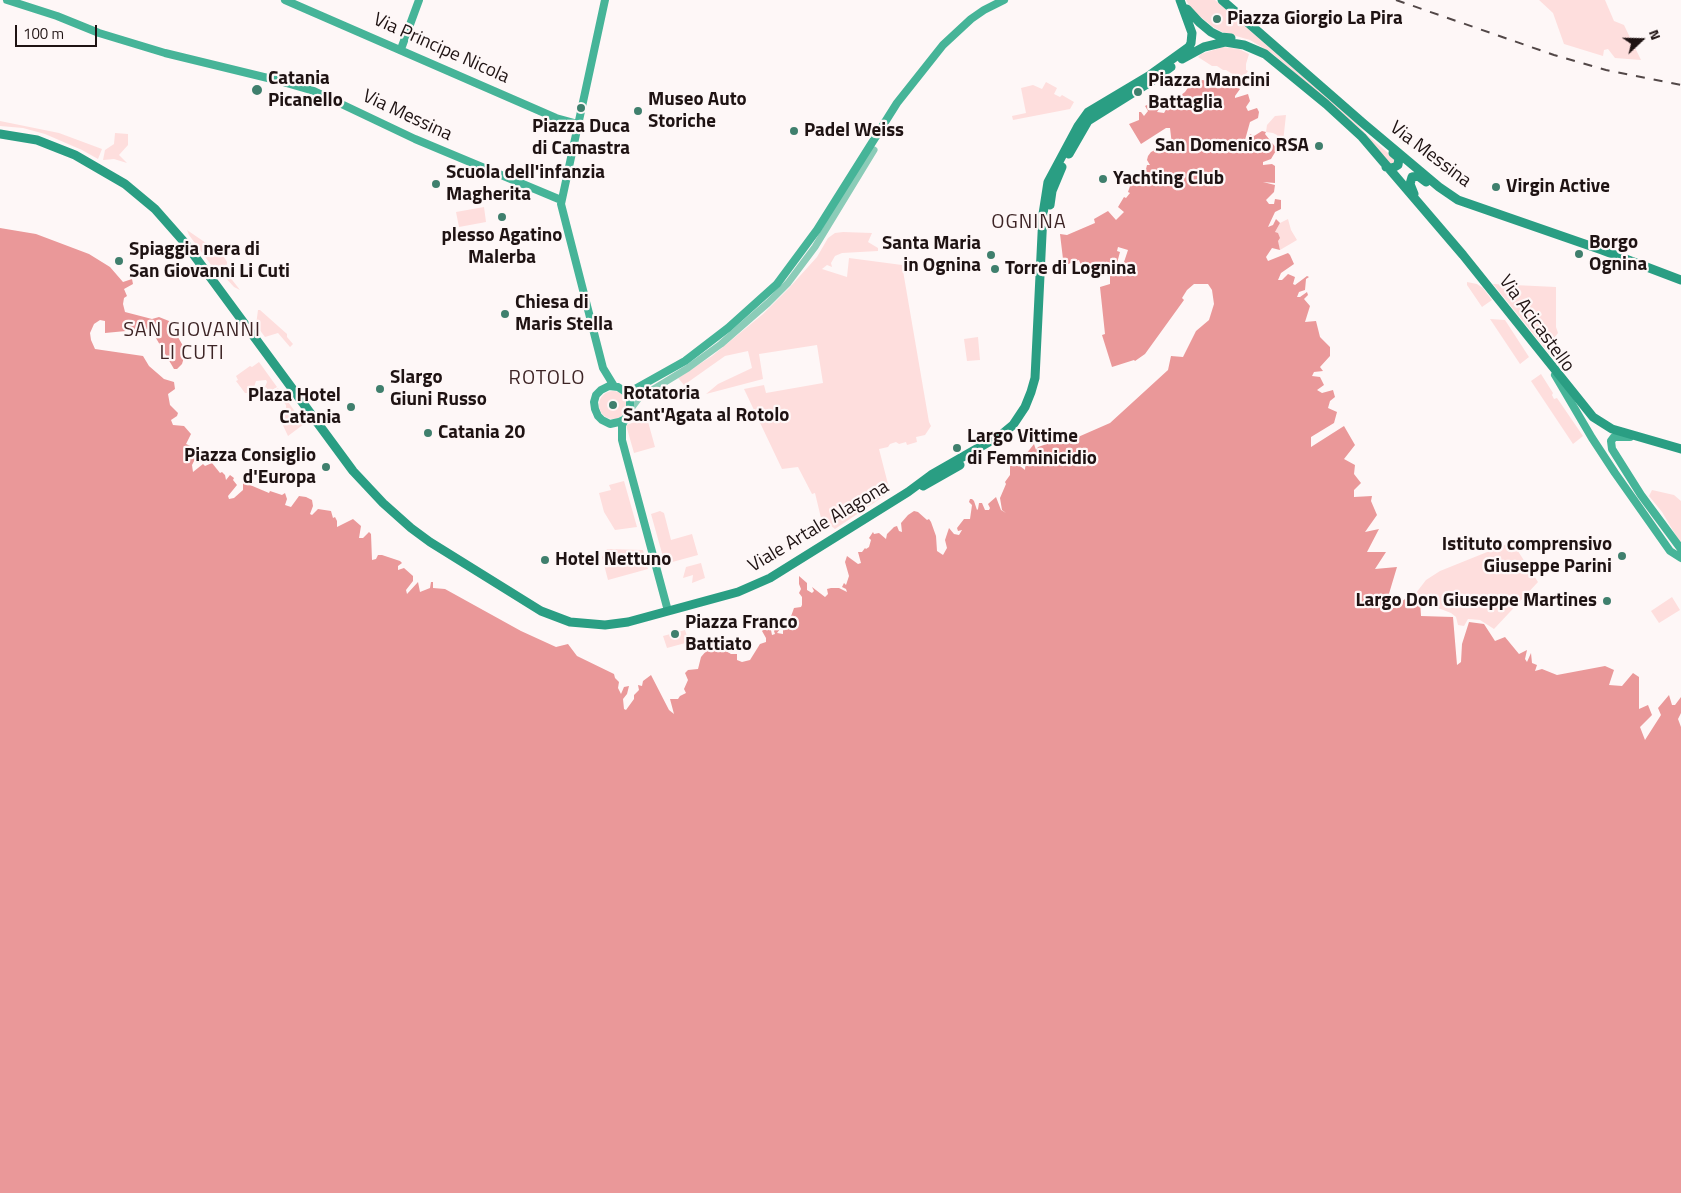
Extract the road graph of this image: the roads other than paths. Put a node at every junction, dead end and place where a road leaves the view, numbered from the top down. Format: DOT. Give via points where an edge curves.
graph roads {
  1 [pos="8,0"];
  2 [pos="285,0"];
  3 [pos="419,0"];
  4 [pos="605,0"];
  5 [pos="1004,0"];
  6 [pos="1222,0"];
  7 [pos="1181,1"];
  8 [pos="401,49"];
  9 [pos="1265,54"];
  10 [pos="578,124"];
  11 [pos="1364,124"];
  12 [pos="1080,127"];
  13 [pos="0,134"];
  14 [pos="874,150"];
  15 [pos="1386,167"];
  16 [pos="1439,187"];
  17 [pos="561,200"];
  18 [pos="1421,206"];
  19 [pos="820,231"];
  20 [pos="1681,280"];
  21 [pos="1547,360"];
  22 [pos="602,368"];
  23 [pos="614,386"];
  24 [pos="601,390"];
  25 [pos="624,390"];
  26 [pos="630,410"];
  27 [pos="624,419"];
  28 [pos="610,424"];
  29 [pos="1638,438"];
  30 [pos="622,440"];
  31 [pos="1681,448"];
  32 [pos="1665,526"];
  33 [pos="1681,549"];
  34 [pos="1673,554"];
  35 [pos="1681,558"];
  36 [pos="668,611"];
  1 -- 17 [label="main road, Via Messina" via="165,53 314,91 415,139"];
  2 -- 8 [label="main road, Via Principe Nicola"];
  3 -- 8 [label="main road"];
  4 -- 10 [label="main road"];
  5 -- 19 [label="main road" via="984,10 943,45 898,103"];
  6 -- 11 [label="main road, Via Messina"];
  7 -- 9 [label="main road" via="1211,32 1255,45"];
  7 -- 12 [label="main road" via="1192,33 1189,47 1088,112"];
  8 -- 10 [label="main road, Via Principe Nicola" via="556,118"];
  9 -- 12 [label="main road, Via Messina" via="1244,45 1225,42 1204,46"];
  9 -- 15 [label="main road, Via Messina" via="1352,127"];
  10 -- 17 [label="main road"];
  11 -- 15 [label="main road" via="1370,135 1398,156 1398,165"];
  11 -- 16 [label="main road, Via Messina"];
  12 -- 36 [label="main road, Viale Artale Alagona" via="1048,182 1040,381 1036,396 1016,428 1001,442 908,492 778,574 752,587"];
  13 -- 36 [label="main road, Viale Artale Alagona" via="36,140 75,155 125,184 155,209 185,243 348,464 383,504 411,528 550,615 580,624 605,625"];
  14 -- 19 [label="street"];
  15 -- 18 [label="main road, Via Acicastello"];
  16 -- 18 [label="main road" via="1430,186 1418,176 1412,177 1410,184"];
  16 -- 20 [label="main road, Via Messina" via="1458,200"];
  17 -- 22 [label="main road"];
  18 -- 21 [label="main road, Via Acicastello"];
  19 -- 25 [label="main road" via="777,284 728,328 685,361 635,389"];
  19 -- 26 [label="street" via="815,247 768,303 703,358 639,398"];
  21 -- 29 [label="main road" via="1593,417 1612,429"];
  21 -- 34 [label="main road, Via Acicastello" via="1592,438"];
  22 -- 23 [label="main road"];
  22 -- 24 [label="main road"];
  23 -- 24 [label="main road"];
  23 -- 25 [label="main road"];
  24 -- 28 [label="main road" via="595,399 594,410"];
  25 -- 26 [label="main road" via="630,399"];
  26 -- 27 [label="main road"];
  27 -- 28 [label="main road"];
  27 -- 30 [label="main road"];
  28 -- 30 [label="main road"];
  29 -- 31 [label="main road"];
  29 -- 32 [label="main road" via="1617,436 1612,439 1611,446"];
  30 -- 36 [label="main road"];
  32 -- 33 [label="main road"];
  32 -- 34 [label="main road" via="1678,549"];
  34 -- 35 [label="main road, Via Acicastello"];
}
